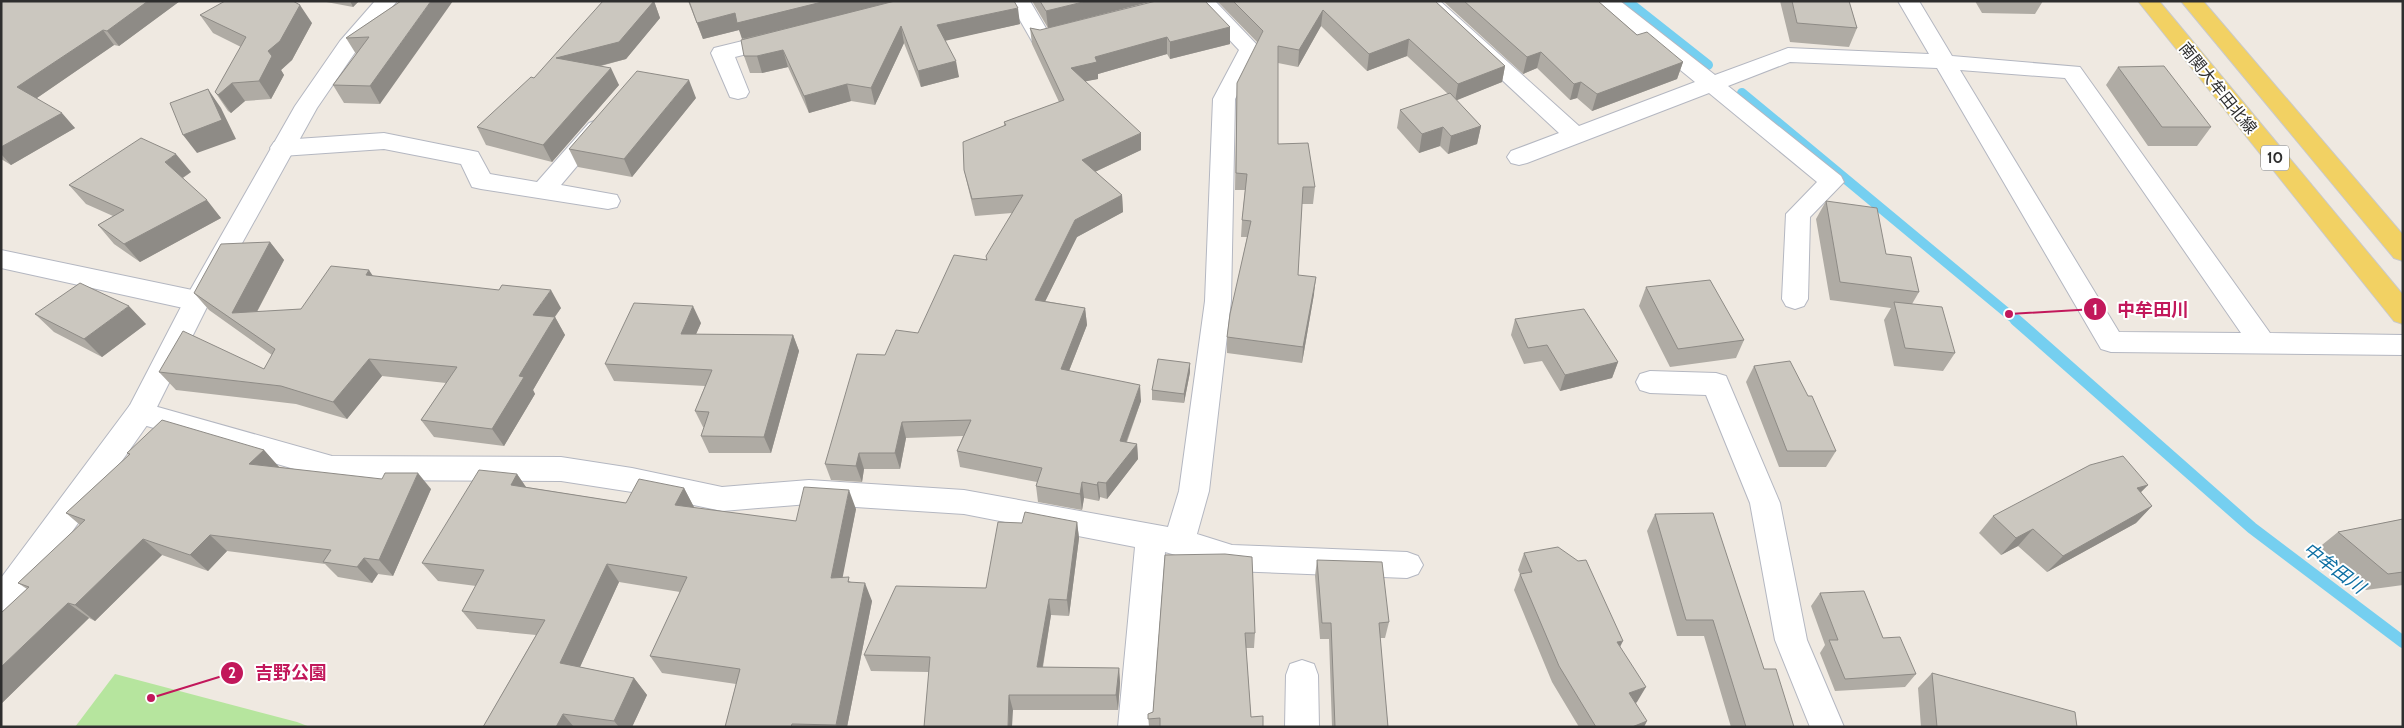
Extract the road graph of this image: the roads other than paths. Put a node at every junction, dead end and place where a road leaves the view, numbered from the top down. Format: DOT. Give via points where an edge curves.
graph roads {
  1 [pos="1019,1"];
  2 [pos="1427,1"];
  3 [pos="1606,1"];
  4 [pos="1908,1"];
  5 [pos="2148,1"];
  6 [pos="2191,1"];
  7 [pos="1190,2"];
  8 [pos="387,3"];
  9 [pos="1087,26"];
  10 [pos="799,34"];
  11 [pos="1944,62"];
  12 [pos="1712,84"];
  13 [pos="738,92"];
  14 [pos="610,112"];
  15 [pos="1576,136"];
  16 [pos="282,148"];
  17 [pos="1519,157"];
  18 [pos="543,191"];
  19 [pos="608,201"];
  20 [pos="2403,252"];
  21 [pos="1,259"];
  22 [pos="1795,299"];
  23 [pos="197,301"];
  24 [pos="2403,314"];
  25 [pos="2262,343"];
  26 [pos="2403,345"];
  27 [pos="1650,382"];
  28 [pos="140,413"];
  29 [pos="1165,540"];
  30 [pos="1407,565"];
  31 [pos="1,601"];
  32 [pos="1302,675"];
  33 [pos="1135,727"];
  34 [pos="1302,727"];
  35 [pos="1827,727"];
  1 -- 9 [label="street" via="1041,38"];
  2 -- 15 [label="street"];
  3 -- 12 [label="street"];
  4 -- 11 [label="street"];
  5 -- 24 [label="main road, 南関大牟田北線 / 10"];
  6 -- 20 [label="main road, 10"];
  7 -- 29 [label="street" via="1250,49 1224,99 1218,300 1194,491"];
  8 -- 16 [label="street" via="348,46 306,106"];
  10 -- 13 [label="street" via="722,53"];
  11 -- 12 [label="street" via="1788,55"];
  11 -- 25 [label="street" via="2072,72"];
  11 -- 25 [label="street" via="2111,342"];
  12 -- 15 [label="street"];
  12 -- 22 [label="street" via="1832,182 1798,214"];
  14 -- 18 [label="street"];
  15 -- 17 [label="street"];
  16 -- 18 [label="street" via="384,141 470,158 481,181"];
  16 -- 23 [label="street"];
  18 -- 19 [label="street"];
  21 -- 23 [label="street"];
  23 -- 28 [label="street"];
  25 -- 26 [label="street"];
  27 -- 35 [label="street" via="1716,384 1765,502 1791,640"];
  28 -- 29 [label="street" via="332,468 561,469 722,499 809,492 964,502"];
  28 -- 31 [label="street"];
  29 -- 30 [label="street" via="1232,558"];
  29 -- 33 [label="street"];
  32 -- 34 [label="street"];
}
